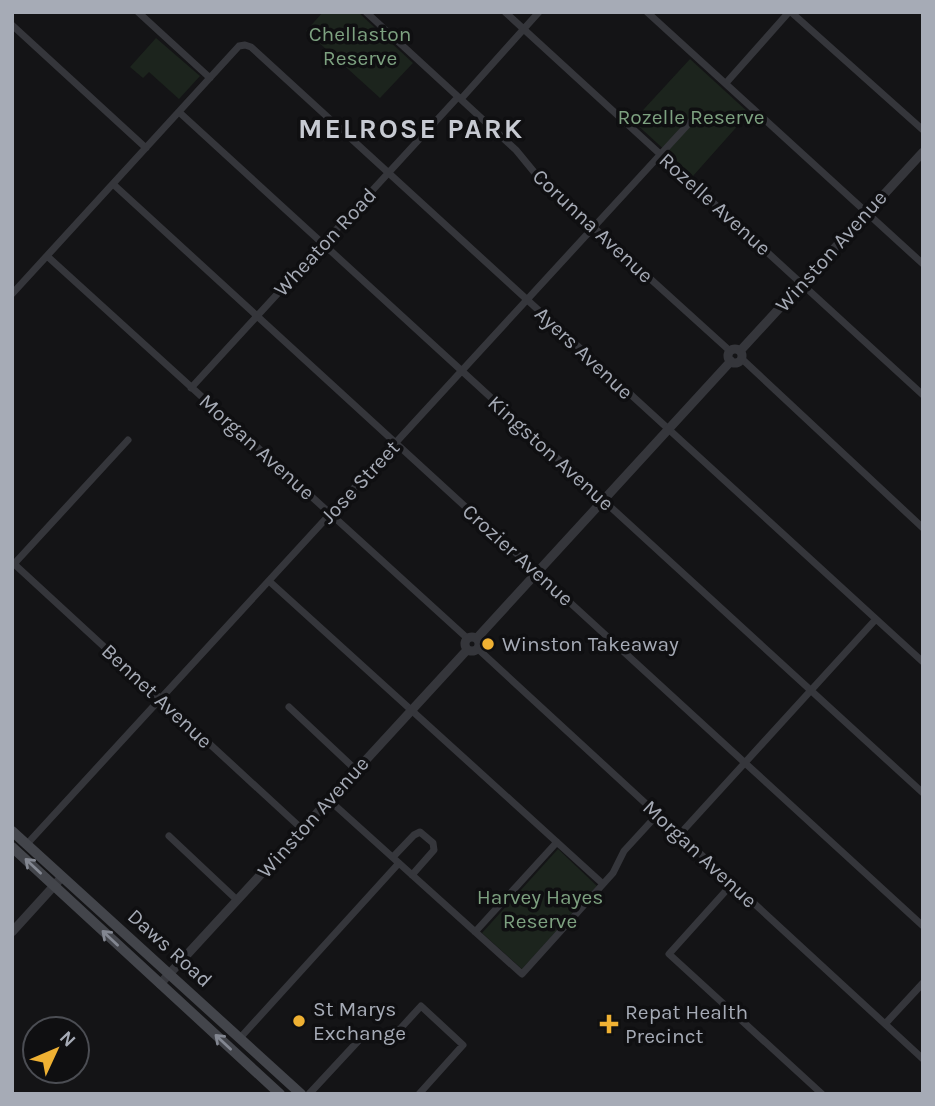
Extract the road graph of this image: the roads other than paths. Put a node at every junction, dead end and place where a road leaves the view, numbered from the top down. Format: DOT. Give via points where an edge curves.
graph roads {
  1 [pos="138,12"];
  2 [pos="366,12"];
  3 [pos="505,12"];
  4 [pos="539,12"];
  5 [pos="647,12"];
  6 [pos="790,12"];
  7 [pos="12,25"];
  8 [pos="524,30"];
  9 [pos="209,78"];
  10 [pos="726,83"];
  11 [pos="459,98"];
  12 [pos="179,112"];
  13 [pos="693,119"];
  14 [pos="923,130"];
  15 [pos="146,148"];
  16 [pos="923,152"];
  17 [pos="660,154"];
  18 [pos="388,173"];
  19 [pos="113,184"];
  20 [pos="866,213"];
  21 [pos="593,228"];
  22 [pos="323,244"];
  23 [pos="47,257"];
  24 [pos="923,264"];
  25 [pos="802,283"];
  26 [pos="12,294"];
  27 [pos="527,300"];
  28 [pos="257,316"];
  29 [pos="736,356"];
  30 [pos="462,371"];
  31 [pos="191,388"];
  32 [pos="923,395"];
  33 [pos="668,429"];
  34 [pos="128,440"];
  35 [pos="396,443"];
  36 [pos="603,500"];
  37 [pos="330,514"];
  38 [pos="923,528"];
  39 [pos="13,563"];
  40 [pos="537,572"];
  41 [pos="269,581"];
  42 [pos="876,620"];
  43 [pos="474,642"];
  44 [pos="923,662"];
  45 [pos="811,691"];
  46 [pos="161,699"];
  47 [pos="289,707"];
  48 [pos="410,711"];
  49 [pos="745,763"];
  50 [pos="356,770"];
  51 [pos="923,793"];
  52 [pos="329,800"];
  53 [pos="657,815"];
  54 [pos="302,829"];
  55 [pos="12,831"];
  56 [pos="679,835"];
  57 [pos="169,836"];
  58 [pos="557,842"];
  59 [pos="27,845"];
  60 [pos="12,847"];
  61 [pos="396,860"];
  62 [pos="412,875"];
  63 [pos="62,877"];
  64 [pos="603,884"];
  65 [pos="732,884"];
  66 [pos="54,886"];
  67 [pos="237,900"];
  68 [pos="923,926"];
  69 [pos="12,932"];
  70 [pos="475,932"];
  71 [pos="170,973"];
  72 [pos="923,983"];
  73 [pos="160,984"];
  74 [pos="885,1024"];
  75 [pos="240,1038"];
  76 [pos="923,1059"];
  77 [pos="274,1092"];
  78 [pos="300,1094"];
  79 [pos="309,1094"];
  80 [pos="419,1094"];
  81 [pos="822,1094"];
  1 -- 9 [label="street"];
  2 -- 11 [label="street, Corunna Avenue"];
  3 -- 8 [label="street, Rozelle Avenue"];
  4 -- 8 [label="street, Wheaton Road"];
  5 -- 10 [label="street"];
  6 -- 10 [label="street"];
  6 -- 14 [label="street"];
  7 -- 15 [label="street"];
  8 -- 11 [label="street, Wheaton Road"];
  8 -- 17 [label="street, Rozelle Avenue"];
  9 -- 12 [label="street"];
  9 -- 18 [label="street, Ayers Avenue" via="239,46 251,47"];
  10 -- 20 [label="street"];
  11 -- 18 [label="street, Wheaton Road"];
  11 -- 21 [label="street, Corunna Avenue"];
  12 -- 15 [label="street"];
  12 -- 22 [label="street, Kingston Avenue"];
  13 -- 17 [label="street, Jose Street"];
  15 -- 19 [label="street"];
  16 -- 20 [label="street, Winston Avenue"];
  17 -- 21 [label="street, Jose Street"];
  17 -- 25 [label="street, Rozelle Avenue"];
  18 -- 22 [label="street, Wheaton Road"];
  18 -- 27 [label="street, Ayers Avenue"];
  19 -- 23 [label="street"];
  19 -- 28 [label="street, Crozier Avenue"];
  20 -- 24 [label="street"];
  20 -- 25 [label="street, Winston Avenue"];
  21 -- 27 [label="street, Jose Street"];
  21 -- 29 [label="street, Corunna Avenue"];
  22 -- 28 [label="street, Wheaton Road"];
  22 -- 30 [label="street, Kingston Avenue"];
  23 -- 26 [label="street"];
  23 -- 31 [label="street, Morgan Avenue"];
  25 -- 29 [label="street, Winston Avenue"];
  25 -- 32 [label="street, Rozelle Avenue"];
  27 -- 30 [label="street, Jose Street"];
  27 -- 33 [label="street, Ayers Avenue"];
  28 -- 31 [label="street, Wheaton Road"];
  28 -- 35 [label="street, Crozier Avenue"];
  29 -- 33 [label="street, Winston Avenue"];
  29 -- 38 [label="street, Corunna Avenue"];
  30 -- 35 [label="street, Jose Street"];
  30 -- 36 [label="street, Kingston Avenue"];
  31 -- 37 [label="street, Morgan Avenue"];
  33 -- 36 [label="street, Winston Avenue"];
  33 -- 42 [label="street, Ayers Avenue"];
  34 -- 39 [label="street"];
  35 -- 37 [label="street, Jose Street"];
  35 -- 40 [label="street, Crozier Avenue"];
  36 -- 40 [label="street, Winston Avenue"];
  36 -- 45 [label="street, Kingston Avenue"];
  37 -- 41 [label="street, Jose Street"];
  37 -- 43 [label="street, Morgan Avenue"];
  39 -- 46 [label="street, Bennet Avenue"];
  40 -- 43 [label="street, Winston Avenue"];
  40 -- 49 [label="street, Crozier Avenue"];
  41 -- 46 [label="street, Jose Street"];
  41 -- 48 [label="street"];
  42 -- 44 [label="street, Ayers Avenue"];
  42 -- 45 [label="street"];
  43 -- 48 [label="street, Winston Avenue" via="464,645 467,650"];
  43 -- 53 [label="street, Morgan Avenue"];
  45 -- 49 [label="street"];
  45 -- 51 [label="street, Kingston Avenue"];
  46 -- 54 [label="street, Bennet Avenue"];
  46 -- 59 [label="street, Jose Street"];
  47 -- 50 [label="street"];
  48 -- 50 [label="street, Winston Avenue"];
  48 -- 58 [label="street"];
  49 -- 56 [label="street"];
  49 -- 68 [label="street, Crozier Avenue"];
  50 -- 52 [label="street, Winston Avenue"];
  52 -- 54 [label="street, Winston Avenue"];
  52 -- 61 [label="street"];
  53 -- 56 [label="street, Morgan Avenue"];
  53 -- 64 [label="street" via="624,851"];
  54 -- 67 [label="street, Winston Avenue"];
  55 -- 59 [label="main road, Daws Road"];
  56 -- 65 [label="street, Morgan Avenue"];
  57 -- 67 [label="street"];
  58 -- 64 [label="street"];
  58 -- 70 [label="street"];
  59 -- 63 [label="main road, Daws Road"];
  66 -- 60 [label="main road, Daws Road, one-way"];
  61 -- 62 [label="street"];
  61 -- 62 [label="street" via="420,832 433,843 434,850"];
  61 -- 75 [label="street"];
  62 -- 70 [label="street"];
  63 -- 66 [label="street"];
  63 -- 71 [label="main road, Daws Road"];
  64 -- 70 [label="street" via="522,974"];
  65 -- 74 [label="street, Morgan Avenue"];
  65 -- 81 [label="street" via="669,954"];
  66 -- 69 [label="street"];
  73 -- 66 [label="main road, Daws Road, one-way"];
  67 -- 71 [label="street, Winston Avenue"];
  71 -- 73 [label="street, Winston Avenue"];
  71 -- 75 [label="main road, Daws Road"];
  72 -- 74 [label="street"];
  77 -- 73 [label="main road, Daws Road, one-way"];
  74 -- 76 [label="street, Morgan Avenue"];
  75 -- 78 [label="main road, Daws Road"];
  79 -- 80 [label="street" via="361,1038 400,1030 421,1006 463,1045"];
}
